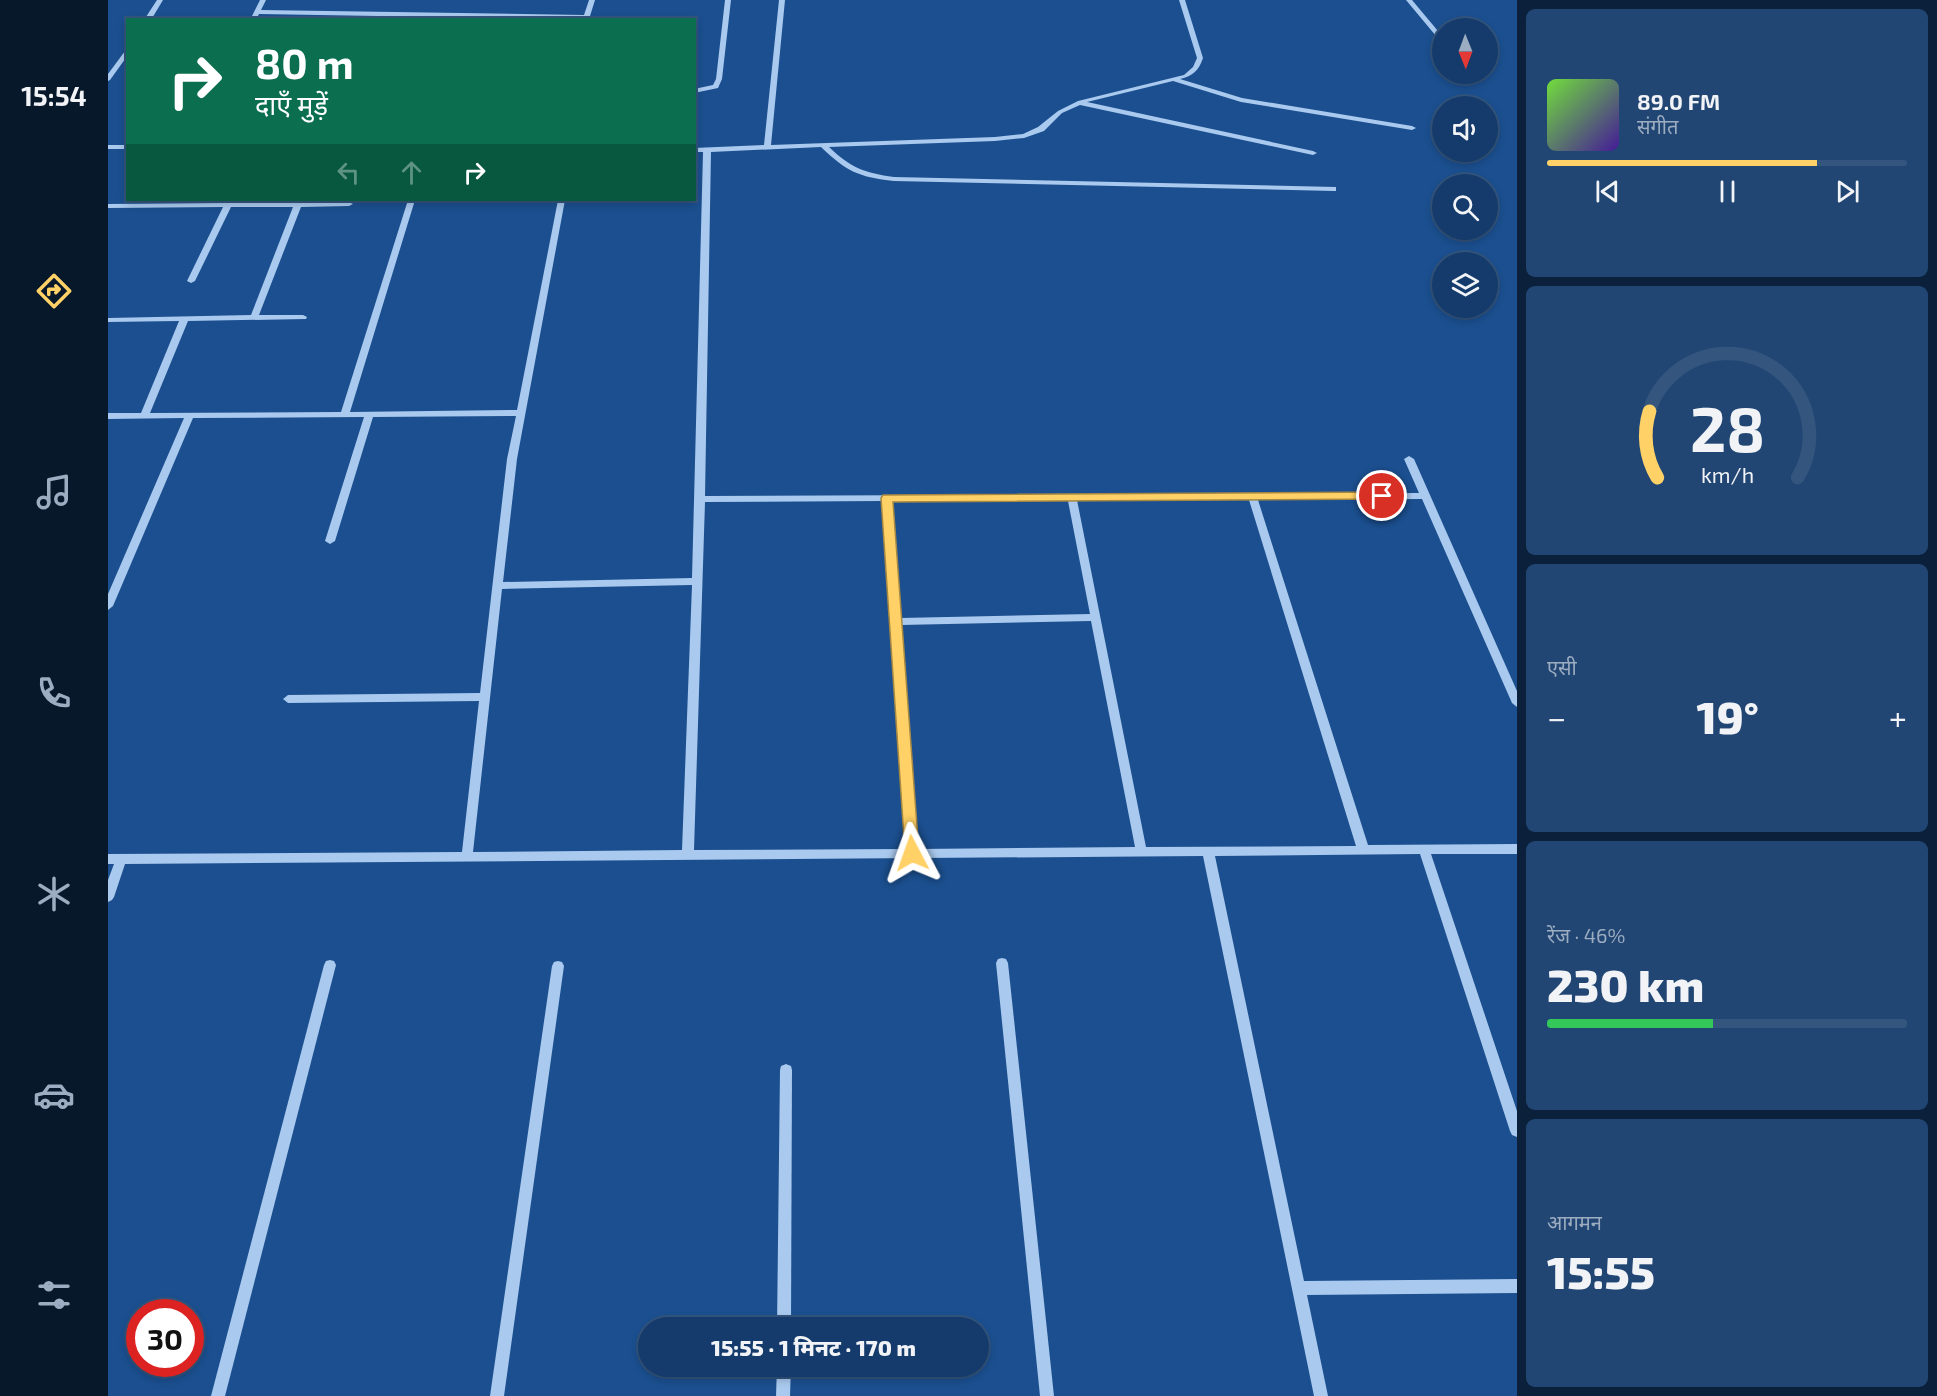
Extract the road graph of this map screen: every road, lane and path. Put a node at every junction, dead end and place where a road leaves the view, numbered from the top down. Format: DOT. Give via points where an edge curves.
graph roads {
  1 [pos="160,0"];
  2 [pos="263,0"];
  3 [pos="592,0"];
  4 [pos="728,0"];
  5 [pos="782,0"];
  6 [pos="1182,0"];
  7 [pos="1409,0"];
  8 [pos="257,12"];
  9 [pos="406,17"];
  10 [pos="148,18"];
  11 [pos="254,18"];
  12 [pos="586,18"];
  13 [pos="1432,28"];
  14 [pos="126,52"];
  15 [pos="108,79"];
  16 [pos="1172,79"];
  17 [pos="696,91"];
  18 [pos="1080,102"];
  19 [pos="1412,128"];
  20 [pos="824,146"];
  21 [pos="108,147"];
  22 [pos="126,147"];
  23 [pos="767,148"];
  24 [pos="696,150"];
  25 [pos="707,150"];
  26 [pos="1313,153"];
  27 [pos="1334,189"];
  28 [pos="411,201"];
  29 [pos="562,201"];
  30 [pos="298,204"];
  31 [pos="349,204"];
  32 [pos="228,205"];
  33 [pos="109,208"];
  34 [pos="191,281"];
  35 [pos="303,317"];
  36 [pos="185,318"];
  37 [pos="254,318"];
  38 [pos="108,320"];
  39 [pos="521,413"];
  40 [pos="345,414"];
  41 [pos="369,414"];
  42 [pos="108,416"];
  43 [pos="144,416"];
  44 [pos="190,416"];
  45 [pos="1409,459"];
  46 [pos="1252,496"];
  47 [pos="1425,496"];
  48 [pos="1072,497"];
  49 [pos="887,498"];
  50 [pos="700,499"];
  51 [pos="330,541"];
  52 [pos="697,580"];
  53 [pos="498,586"];
  54 [pos="108,606"];
  55 [pos="1096,617"];
  56 [pos="896,622"];
  57 [pos="485,697"];
  58 [pos="288,699"];
  59 [pos="1517,703"];
  60 [pos="1364,849"];
  61 [pos="1424,849"];
  62 [pos="1517,849"];
  63 [pos="1208,850"];
  64 [pos="1141,851"];
  65 [pos="912,853"];
  66 [pos="688,855"];
  67 [pos="467,856"];
  68 [pos="108,859"];
  69 [pos="121,859"];
  70 [pos="108,897"];
  71 [pos="1002,963"];
  72 [pos="330,965"];
  73 [pos="558,966"];
  74 [pos="786,1070"];
  75 [pos="1517,1131"];
  76 [pos="1517,1286"];
  77 [pos="1299,1288"];
  78 [pos="784,1317"];
  79 [pos="784,1377"];
  80 [pos="218,1396"];
  81 [pos="497,1396"];
  82 [pos="783,1396"];
  83 [pos="1047,1396"];
  84 [pos="1321,1396"];
  1 -- 10 [label="street"];
  2 -- 8 [label="street"];
  3 -- 12 [label="street"];
  4 -- 17 [label="street" via="719,79 716,87"];
  5 -- 23 [label="street"];
  6 -- 16 [label="street" via="1200,58 1196,68"];
  7 -- 13 [label="street"];
  8 -- 9 [label="street"];
  8 -- 11 [label="street"];
  9 -- 12 [label="street"];
  14 -- 15 [label="street"];
  16 -- 18 [label="street"];
  16 -- 19 [label="street" via="1240,100"];
  18 -- 20 [label="street" via="1024,136"];
  18 -- 26 [label="street"];
  20 -- 23 [label="street"];
  20 -- 27 [label="street" via="852,171 894,179"];
  21 -- 22 [label="street"];
  23 -- 25 [label="street"];
  24 -- 25 [label="street"];
  25 -- 50 [label="street"];
  28 -- 40 [label="street"];
  29 -- 39 [label="street"];
  30 -- 31 [label="street"];
  30 -- 32 [label="street"];
  30 -- 37 [label="street"];
  32 -- 33 [label="street"];
  32 -- 34 [label="street"];
  35 -- 37 [label="street"];
  36 -- 37 [label="street"];
  36 -- 38 [label="street"];
  36 -- 43 [label="street"];
  39 -- 41 [label="street"];
  39 -- 53 [label="street"];
  40 -- 41 [label="street"];
  40 -- 44 [label="street"];
  41 -- 51 [label="street"];
  42 -- 43 [label="street"];
  43 -- 44 [label="street"];
  44 -- 54 [label="street"];
  45 -- 47 [label="street"];
  46 -- 47 [label="street"];
  46 -- 48 [label="street"];
  46 -- 60 [label="street"];
  47 -- 59 [label="street"];
  48 -- 49 [label="street"];
  48 -- 55 [label="street"];
  49 -- 50 [label="street"];
  49 -- 56 [label="street"];
  50 -- 52 [label="street"];
  52 -- 53 [label="street"];
  52 -- 66 [label="street"];
  53 -- 57 [label="street"];
  55 -- 56 [label="street"];
  55 -- 64 [label="street"];
  56 -- 65 [label="street"];
  57 -- 58 [label="street"];
  57 -- 67 [label="street"];
  60 -- 61 [label="street"];
  60 -- 63 [label="street"];
  61 -- 62 [label="street"];
  61 -- 75 [label="street"];
  63 -- 64 [label="street"];
  63 -- 77 [label="street"];
  64 -- 65 [label="street"];
  65 -- 66 [label="street"];
  66 -- 67 [label="street"];
  67 -- 69 [label="street"];
  68 -- 69 [label="street"];
  69 -- 70 [label="street"];
  71 -- 83 [label="street"];
  72 -- 80 [label="street"];
  73 -- 81 [label="street"];
  74 -- 78 [label="street"];
  76 -- 77 [label="street"];
  77 -- 84 [label="street"];
  79 -- 82 [label="street"];
}
